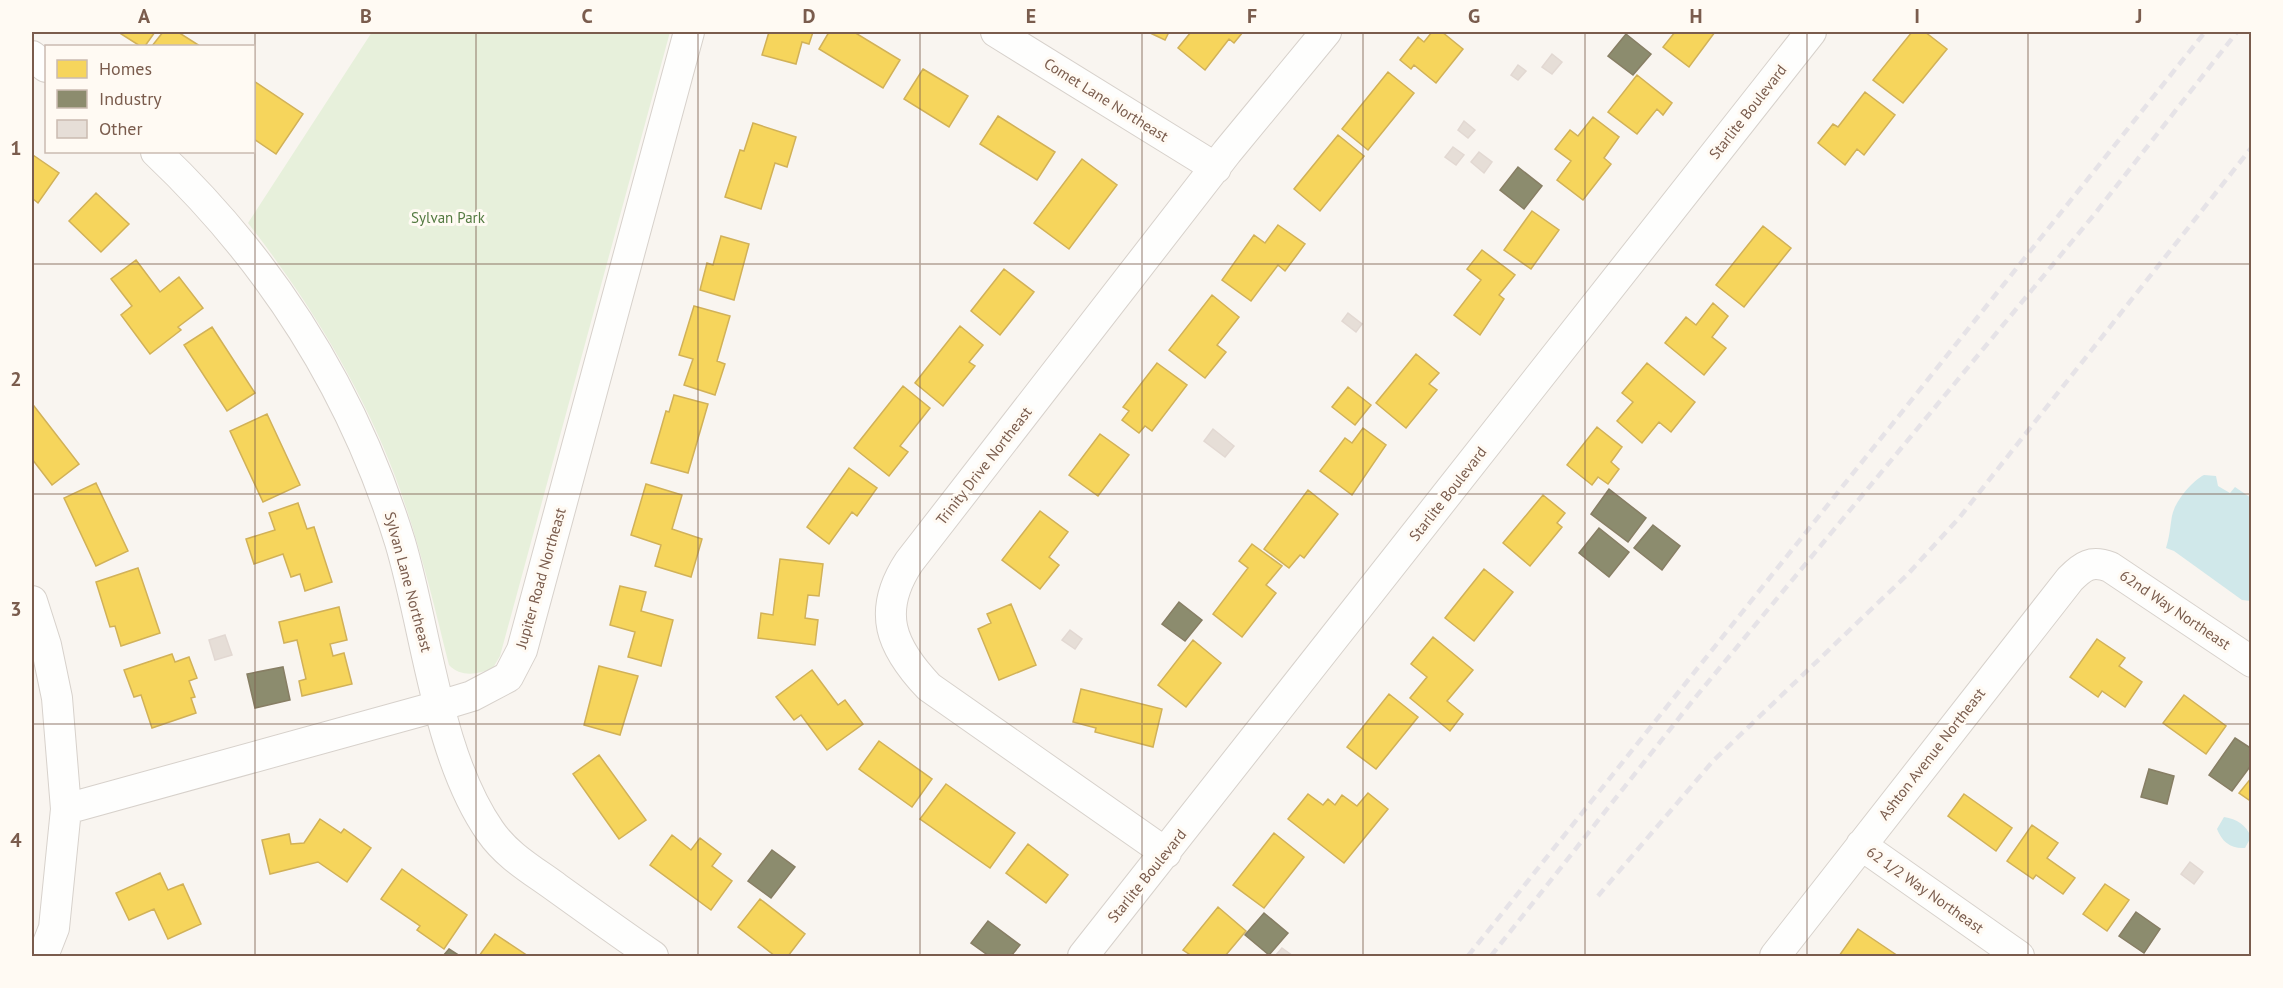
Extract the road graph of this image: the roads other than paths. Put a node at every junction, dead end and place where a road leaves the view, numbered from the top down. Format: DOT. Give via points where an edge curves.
graph roads {
  1 [pos="689,32"];
  2 [pos="996,32"];
  3 [pos="1326,32"];
  4 [pos="1811,32"];
  5 [pos="32,56"];
  6 [pos="45,66"];
  7 [pos="157,153"];
  8 [pos="1216,168"];
  9 [pos="2097,562"];
  10 [pos="32,601"];
  11 [pos="2252,662"];
  12 [pos="439,706"];
  13 [pos="66,809"];
  14 [pos="1861,844"];
  15 [pos="1166,853"];
  16 [pos="43,957"];
  17 [pos="653,957"];
  18 [pos="1083,957"];
  19 [pos="1775,957"];
  20 [pos="2019,957"];
  1 -- 12 [label="street, Jupiter Road Northeast" via="522,650 508,677 472,696"];
  2 -- 8 [label="street, Comet Lane Northeast"];
  3 -- 8 [label="street, Trinity Drive Northeast"];
  4 -- 15 [label="street, Starlite Boulevard"];
  5 -- 6 [label="street"];
  7 -- 12 [label="street, Sylvan Lane Northeast" via="239,238 282,296 353,417 400,543"];
  8 -- 15 [label="street, Trinity Drive Northeast" via="909,562 896,582 890,609 894,638 907,664 929,687"];
  9 -- 11 [label="street, 62nd Way Northeast"];
  9 -- 14 [label="street, Ashton Avenue Northeast" via="2083,566 2070,579"];
  10 -- 13 [label="street" via="57,698"];
  12 -- 13 [label="street, Jupiter Road Northeast"];
  12 -- 17 [label="street, Sylvan Lane Northeast" via="455,760 490,831 509,854"];
  13 -- 16 [label="street" via="54,928"];
  14 -- 19 [label="street, Ashton Avenue Northeast"];
  14 -- 20 [label="street, 62 1/2 Way Northeast"];
  15 -- 18 [label="street, Starlite Boulevard"];
}
